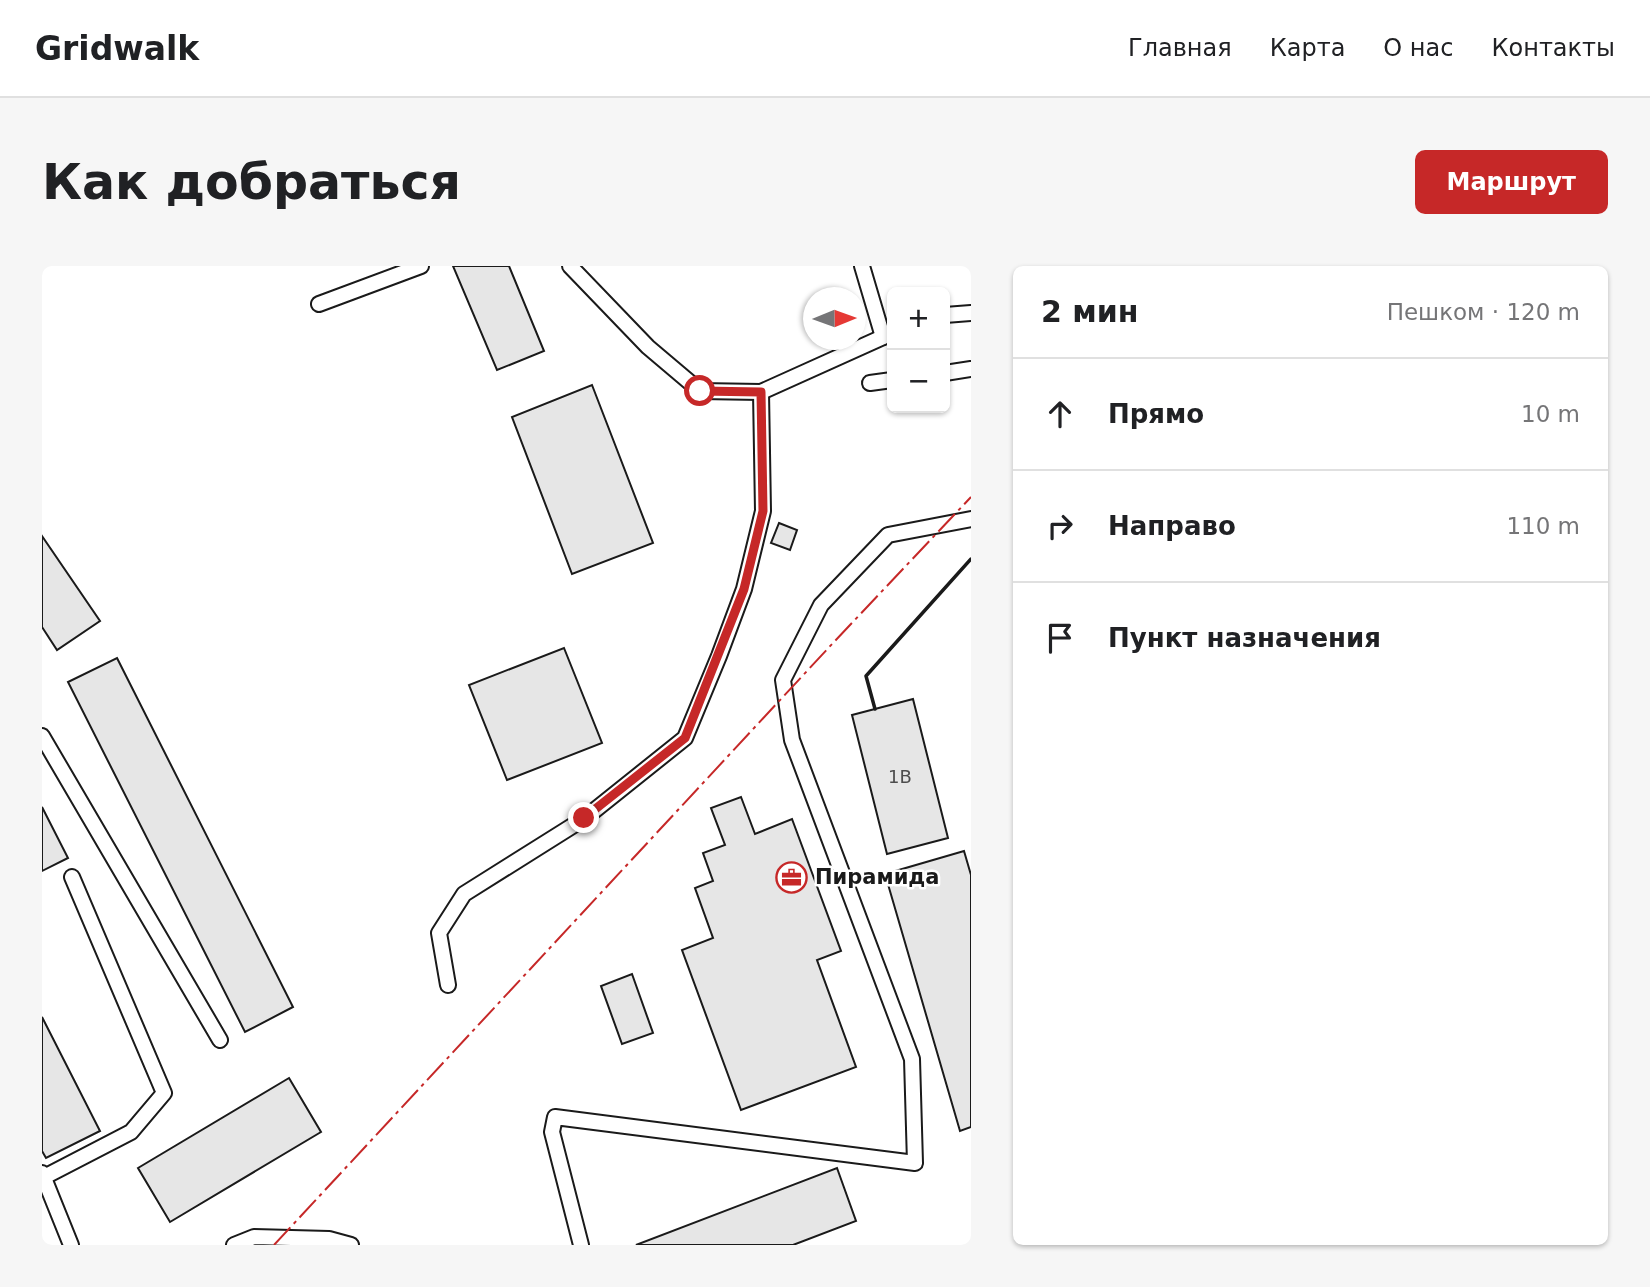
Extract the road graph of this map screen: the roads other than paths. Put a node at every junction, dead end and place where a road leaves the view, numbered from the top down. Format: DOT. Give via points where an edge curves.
graph roads {
  1 [pos="421,266"];
  2 [pos="570,266"];
  3 [pos="862,266"];
  4 [pos="319,303"];
  5 [pos="971,313"];
  6 [pos="950,315"];
  7 [pos="887,332"];
  8 [pos="887,335"];
  9 [pos="971,369"];
  10 [pos="950,372"];
  11 [pos="887,381"];
  12 [pos="870,383"];
  13 [pos="761,392"];
  14 [pos="971,519"];
  15 [pos="42,736"];
  16 [pos="72,877"];
  17 [pos="448,985"];
  18 [pos="220,1040"];
  19 [pos="43,1175"];
  20 [pos="71,1245"];
  21 [pos="234,1245"];
  22 [pos="351,1245"];
  23 [pos="581,1245"];
  1 -- 4 [label="lane"];
  2 -- 13 [label="lane" via="648,347 700,391"];
  3 -- 7 [label="lane"];
  5 -- 6 [label="lane"];
  8 -- 13 [label="lane"];
  9 -- 10 [label="lane"];
  11 -- 12 [label="lane"];
  13 -- 17 [label="lane" via="763,511 744,589 685,738 584,818 464,894 439,933"];
  14 -- 23 [label="lane" via="888,535 821,605 783,680 792,740 912,1059 915,1163 555,1117 552,1132"];
  15 -- 18 [label="lane"];
  16 -- 19 [label="lane" via="164,1093 131,1132"];
  19 -- 20 [label="lane"];
  21 -- 22 [label="lane" via="254,1237 329,1239"];
}
